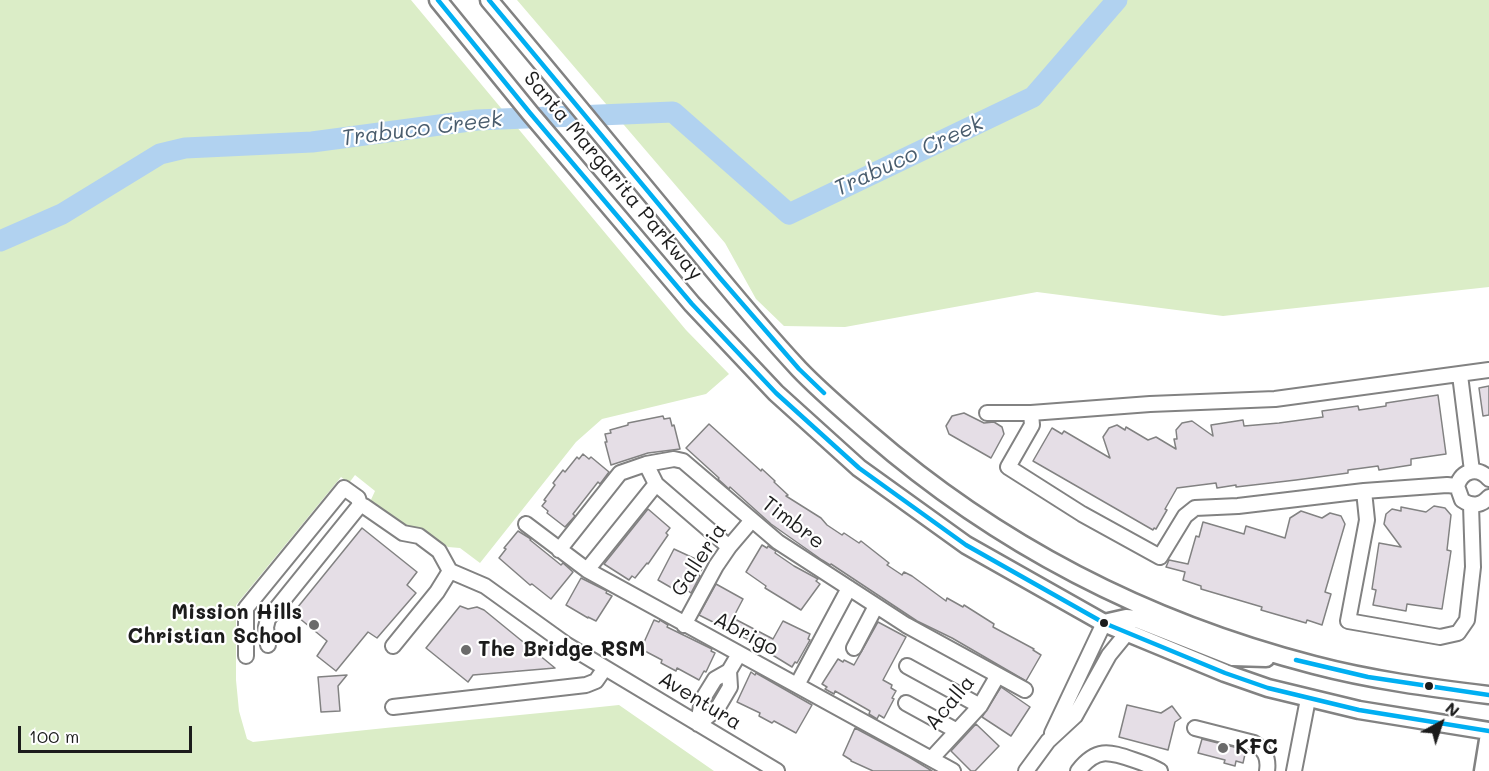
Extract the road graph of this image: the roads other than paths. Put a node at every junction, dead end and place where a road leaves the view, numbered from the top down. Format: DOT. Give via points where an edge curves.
graph roads {
  1 [pos="438,0"];
  2 [pos="489,0"];
  3 [pos="1489,370"];
  4 [pos="1460,375"];
  5 [pos="987,413"];
  6 [pos="1030,413"];
  7 [pos="646,464"];
  8 [pos="1472,471"];
  9 [pos="1489,477"];
  10 [pos="656,484"];
  11 [pos="1457,486"];
  12 [pos="1364,491"];
  13 [pos="1489,497"];
  14 [pos="1471,504"];
  15 [pos="360,505"];
  16 [pos="752,520"];
  17 [pos="526,525"];
  18 [pos="729,547"];
  19 [pos="559,550"];
  20 [pos="587,570"];
  21 [pos="450,571"];
  22 [pos="849,588"];
  23 [pos="876,606"];
  24 [pos="1104,623"];
  25 [pos="684,625"];
  26 [pos="1127,633"];
  27 [pos="268,645"];
  28 [pos="393,646"];
  29 [pos="854,648"];
  30 [pos="739,654"];
  31 [pos="246,656"];
  32 [pos="1289,658"];
  33 [pos="907,666"];
  34 [pos="605,668"];
  35 [pos="998,675"];
  36 [pos="797,685"];
  37 [pos="1025,690"];
  38 [pos="1489,695"];
  39 [pos="1308,699"];
  40 [pos="906,703"];
  41 [pos="393,706"];
  42 [pos="980,706"];
  43 [pos="698,724"];
  44 [pos="1195,728"];
  45 [pos="957,731"];
  46 [pos="1489,732"];
  47 [pos="1048,741"];
  48 [pos="932,758"];
  49 [pos="777,771"];
  50 [pos="953,771"];
  51 [pos="1026,771"];
  52 [pos="1078,771"];
  53 [pos="1160,771"];
  54 [pos="1267,771"];
  55 [pos="1293,771"];
  56 [pos="1483,771"];
  1 -- 24 [label="main road, Santa Margarita Parkway" via="692,304 776,393 859,468 966,544"];
  2 -- 32 [label="main road, Santa Margarita Parkway" via="799,369 902,461 982,520 1056,565 1132,602 1235,642"];
  3 -- 4 [label="street"];
  4 -- 6 [label="street" via="1275,399"];
  4 -- 8 [label="street"];
  5 -- 6 [label="street"];
  6 -- 12 [label="street" via="1032,425 1008,467 1160,557 1185,516 1195,508"];
  7 -- 10 [label="street"];
  7 -- 16 [label="street, Timbre" via="683,461"];
  7 -- 19 [label="street, Timbre" via="620,473"];
  8 -- 9 [label="street"];
  8 -- 11 [label="street" via="1462,476"];
  10 -- 18 [label="street"];
  10 -- 20 [label="street"];
  11 -- 12 [label="street"];
  11 -- 14 [label="street" via="1462,500"];
  12 -- 14 [label="street" via="1367,520 1348,621 1440,637 1458,633 1467,620 1473,567"];
  13 -- 14 [label="street" via="1481,504"];
  15 -- 21 [label="street" via="403,532 419,536 439,551"];
  15 -- 27 [label="street" via="268,619"];
  15 -- 31 [label="street" via="358,498 344,488 246,608"];
  16 -- 18 [label="street, Galleria"];
  16 -- 22 [label="street, Timbre" via="778,542"];
  17 -- 19 [label="street, Abrigo"];
  18 -- 25 [label="street, Galleria"];
  19 -- 20 [label="street, Abrigo"];
  20 -- 25 [label="street, Abrigo"];
  21 -- 28 [label="street" via="438,592"];
  21 -- 34 [label="street, Aventura" via="485,586"];
  22 -- 23 [label="street, Timbre"];
  22 -- 36 [label="street"];
  23 -- 29 [label="street"];
  23 -- 35 [label="street, Timbre"];
  24 -- 26 [label="main road, Santa Margarita Parkway"];
  24 -- 32 [label="main road" via="1137,619 1233,657"];
  24 -- 47 [label="street"];
  25 -- 30 [label="street, Abrigo"];
  26 -- 39 [label="main road, Santa Margarita Parkway" via="1225,674"];
  26 -- 47 [label="street" via="1109,655 1075,716"];
  30 -- 36 [label="street, Abrigo"];
  30 -- 43 [label="street" via="729,671 730,687 717,709"];
  32 -- 38 [label="main road, Santa Margarita Parkway" via="1379,679"];
  33 -- 42 [label="street"];
  34 -- 41 [label="street" via="596,681 586,685"];
  34 -- 43 [label="street, Aventura"];
  35 -- 37 [label="street, Timbre"];
  35 -- 42 [label="street, Acalla"];
  36 -- 48 [label="street, Abrigo"];
  39 -- 46 [label="main road, Santa Margarita Parkway"];
  39 -- 55 [label="street"];
  40 -- 45 [label="street"];
  42 -- 45 [label="street, Acalla"];
  43 -- 49 [label="street, Aventura"];
  44 -- 54 [label="street" via="1261,747 1268,759"];
  45 -- 48 [label="street, Acalla"];
  46 -- 56 [label="main road"];
  47 -- 51 [label="street"];
  48 -- 50 [label="street, Abrigo"];
  52 -- 53 [label="street" via="1087,760 1111,752"];
}
